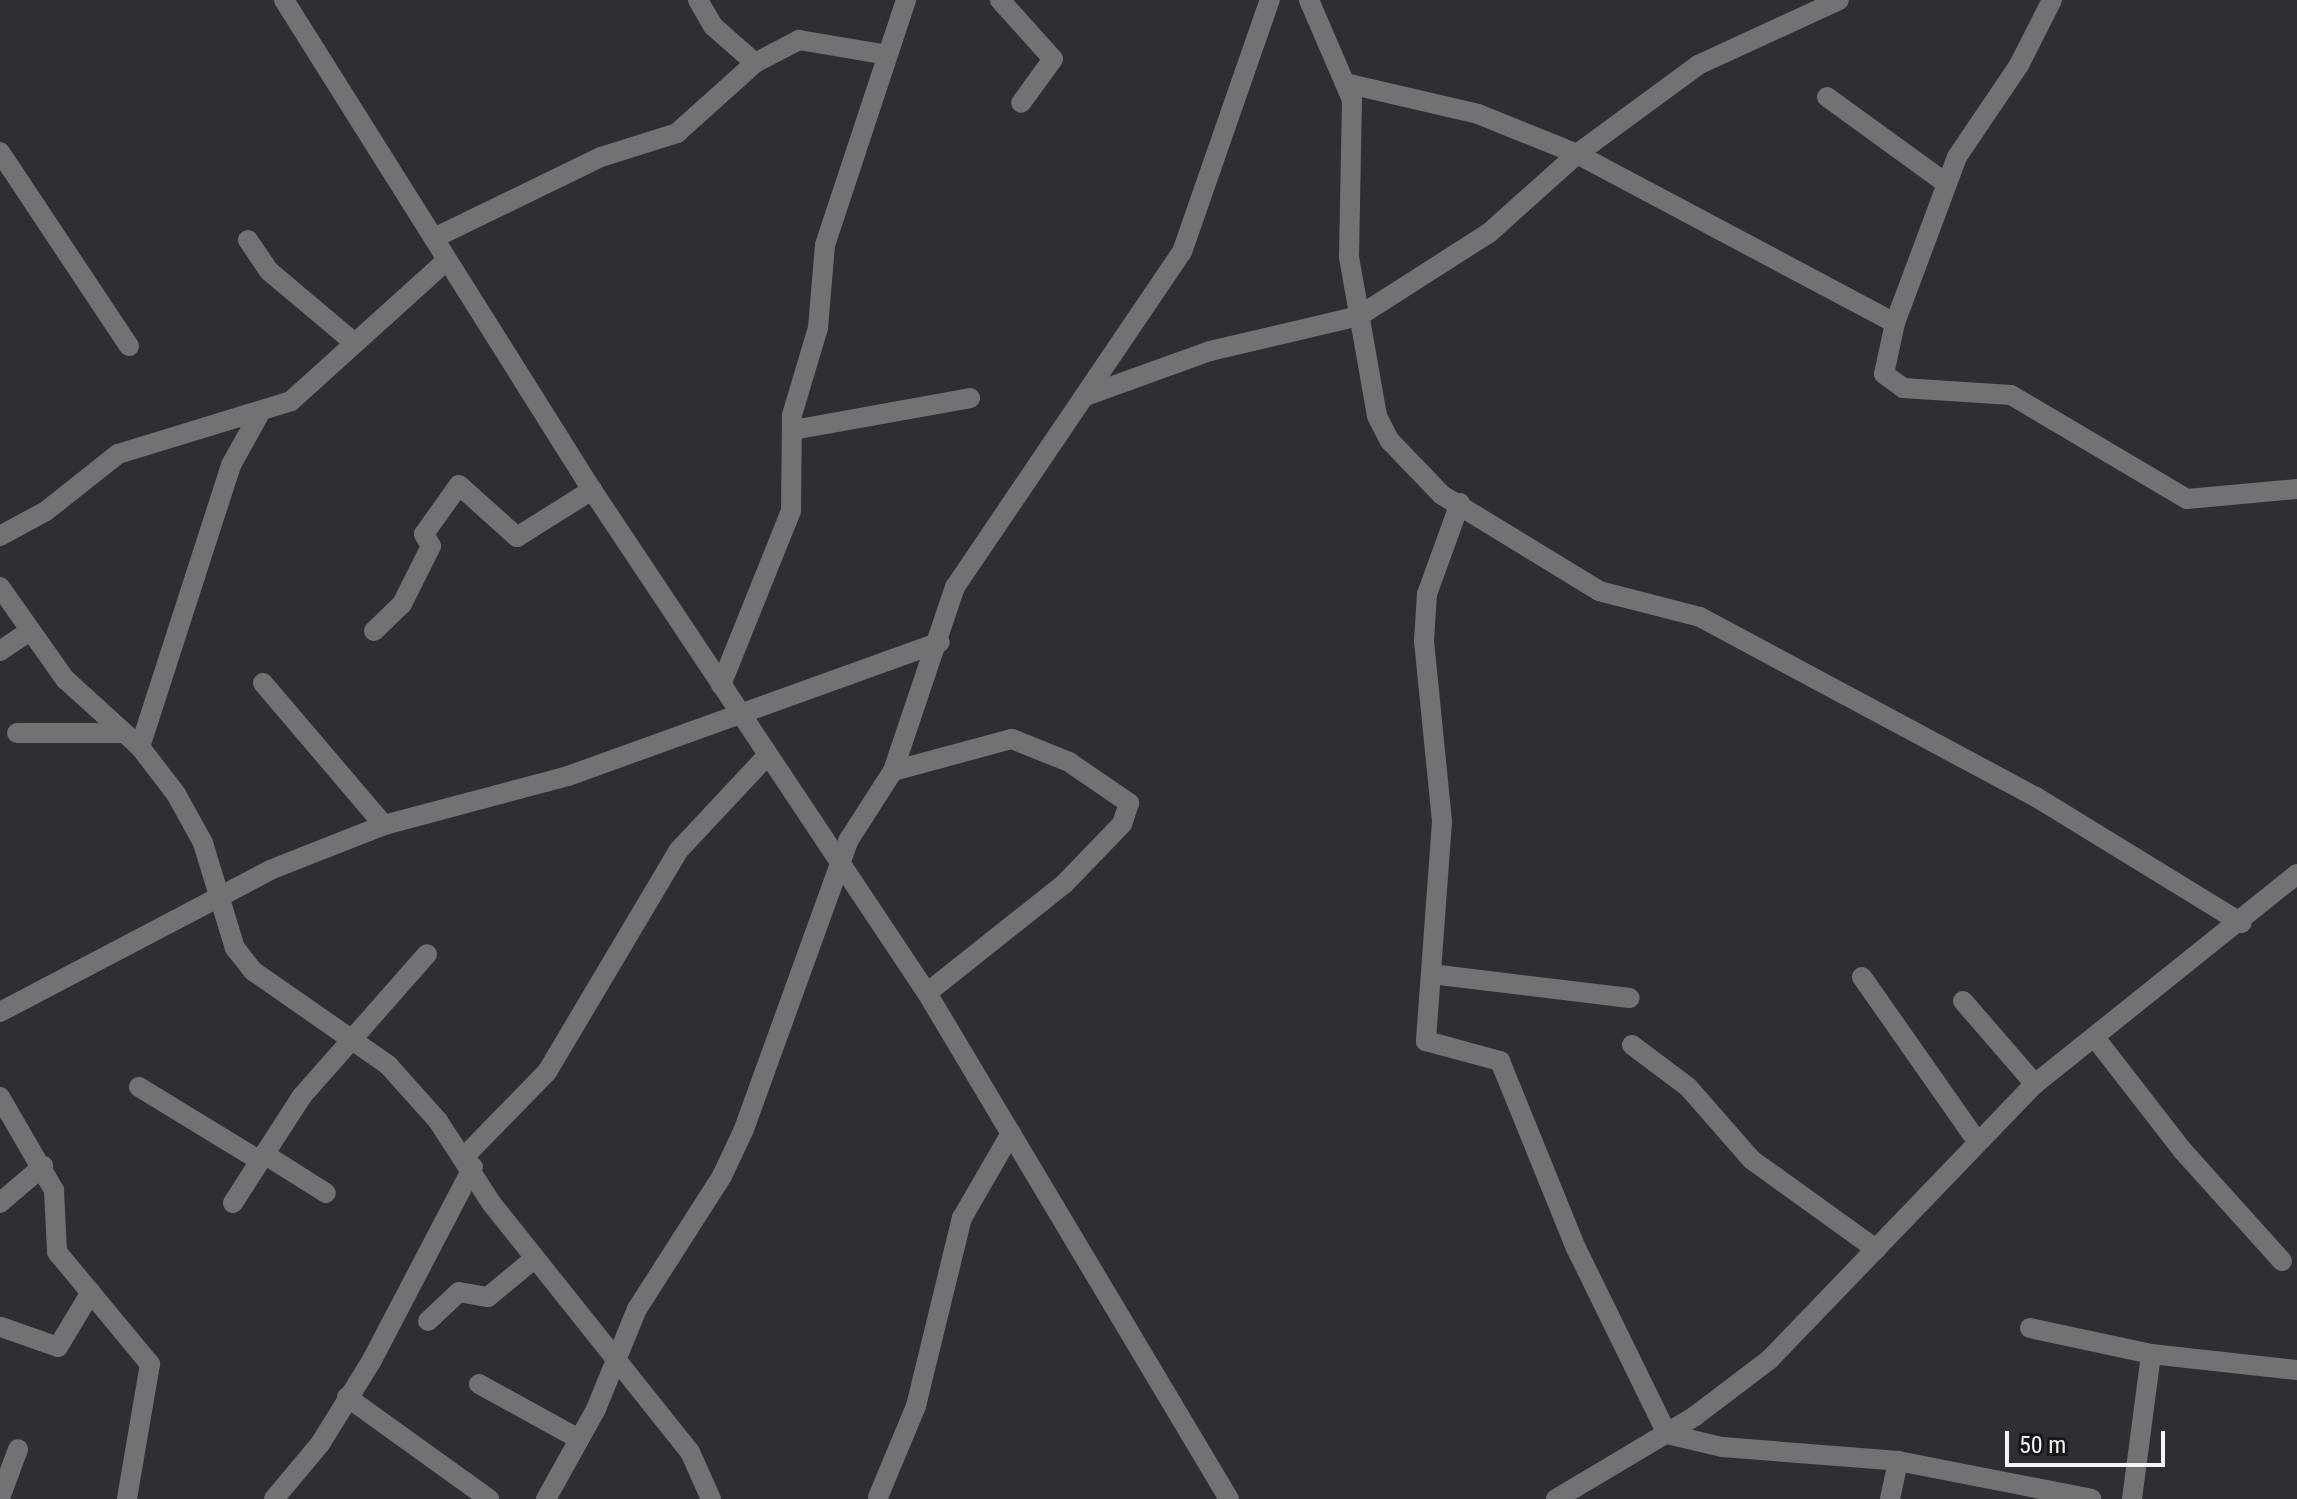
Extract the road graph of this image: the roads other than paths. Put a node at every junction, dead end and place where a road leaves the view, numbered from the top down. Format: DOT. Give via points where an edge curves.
graph roads {
  1 [pos="284,0"];
  2 [pos="698,0"];
  3 [pos="906,0"];
  4 [pos="1000,0"];
  5 [pos="1270,0"];
  6 [pos="1309,0"];
  7 [pos="1839,0"];
  8 [pos="2052,0"];
  9 [pos="883,54"];
  10 [pos="755,63"];
  11 [pos="1345,83"];
  12 [pos="1827,97"];
  13 [pos="1021,103"];
  14 [pos="0,152"];
  15 [pos="1577,154"];
  16 [pos="1947,184"];
  17 [pos="434,238"];
  18 [pos="248,240"];
  19 [pos="447,260"];
  20 [pos="1359,316"];
  21 [pos="1895,323"];
  22 [pos="352,341"];
  23 [pos="129,346"];
  24 [pos="1088,395"];
  25 [pos="970,398"];
  26 [pos="259,415"];
  27 [pos="793,430"];
  28 [pos="2297,489"];
  29 [pos="592,490"];
  30 [pos="1460,503"];
  31 [pos="0,536"];
  32 [pos="0,587"];
  33 [pos="374,631"];
  34 [pos="27,633"];
  35 [pos="940,642"];
  36 [pos="0,651"];
  37 [pos="263,683"];
  38 [pos="721,685"];
  39 [pos="742,717"];
  40 [pos="17,733"];
  41 [pos="132,740"];
  42 [pos="767,756"];
  43 [pos="893,771"];
  44 [pos="384,825"];
  45 [pos="842,864"];
  46 [pos="2297,874"];
  47 [pos="218,902"];
  48 [pos="2242,923"];
  49 [pos="427,954"];
  50 [pos="1431,974"];
  51 [pos="1862,977"];
  52 [pos="927,993"];
  53 [pos="1630,998"];
  54 [pos="1963,1001"];
  55 [pos="0,1012"];
  56 [pos="354,1038"];
  57 [pos="2096,1039"];
  58 [pos="1632,1045"];
  59 [pos="2035,1084"];
  60 [pos="139,1087"];
  61 [pos="0,1097"];
  62 [pos="1011,1133"];
  63 [pos="1976,1140"];
  64 [pos="262,1158"];
  65 [pos="469,1161"];
  66 [pos="43,1166"];
  67 [pos="326,1193"];
  68 [pos="0,1203"];
  69 [pos="233,1203"];
  70 [pos="1876,1249"];
  71 [pos="534,1259"];
  72 [pos="2282,1261"];
  73 [pos="91,1292"];
  74 [pos="428,1321"];
  75 [pos="1,1327"];
  76 [pos="2030,1328"];
  77 [pos="616,1354"];
  78 [pos="2151,1354"];
  79 [pos="2297,1370"];
  80 [pos="479,1384"];
  81 [pos="347,1397"];
  82 [pos="1667,1434"];
  83 [pos="579,1439"];
  84 [pos="18,1449"];
  85 [pos="1898,1461"];
  86 [pos="878,1497"];
  87 [pos="0,1498"];
  88 [pos="127,1499"];
  89 [pos="274,1499"];
  90 [pos="489,1499"];
  91 [pos="546,1499"];
  92 [pos="711,1499"];
  93 [pos="1229,1499"];
  94 [pos="1556,1499"];
  95 [pos="1890,1499"];
  96 [pos="2091,1499"];
  97 [pos="2132,1499"];
  1 -- 17 [label="street"];
  2 -- 10 [label="street" via="713,26"];
  3 -- 9 [label="street"];
  4 -- 13 [label="street" via="1053,59"];
  5 -- 24 [label="street" via="1182,252"];
  6 -- 11 [label="street"];
  7 -- 15 [label="street" via="1698,65"];
  8 -- 16 [label="street" via="2019,65 1970,132"];
  9 -- 10 [label="street" via="799,40"];
  9 -- 27 [label="street" via="825,245 818,328 796,395"];
  10 -- 17 [label="street" via="677,133 601,157"];
  11 -- 15 [label="street" via="1478,114"];
  11 -- 20 [label="street" via="1353,130 1349,257"];
  12 -- 16 [label="street"];
  14 -- 23 [label="street"];
  15 -- 20 [label="street" via="1489,233"];
  15 -- 21 [label="street"];
  16 -- 21 [label="street"];
  17 -- 19 [label="street"];
  18 -- 22 [label="street" via="269,271"];
  19 -- 22 [label="street"];
  19 -- 29 [label="street"];
  20 -- 24 [label="street" via="1210,351"];
  20 -- 30 [label="street" via="1377,416 1390,441 1442,495"];
  21 -- 28 [label="street" via="1884,374 1895,385 2011,395 2187,499"];
  22 -- 26 [label="street" via="309,388"];
  24 -- 35 [label="street" via="968,565"];
  25 -- 27 [label="street"];
  26 -- 31 [label="street" via="118,454 46,511"];
  26 -- 41 [label="street" via="231,465"];
  27 -- 38 [label="street" via="791,511"];
  29 -- 33 [label="street" via="517,537 459,485 424,534 431,546 402,604"];
  29 -- 38 [label="street"];
  30 -- 48 [label="street" via="1599,591 1700,617 2036,797"];
  30 -- 50 [label="street" via="1427,594 1424,641 1442,822"];
  32 -- 34 [label="street"];
  34 -- 36 [label="street"];
  34 -- 41 [label="street"];
  35 -- 39 [label="street" via="875,660"];
  35 -- 43 [label="street"];
  37 -- 44 [label="street"];
  38 -- 39 [label="street"];
  39 -- 42 [label="street"];
  39 -- 44 [label="street" via="568,776"];
  40 -- 41 [label="street"];
  41 -- 47 [label="street" via="203,843"];
  42 -- 45 [label="street"];
  42 -- 65 [label="street" via="678,851 547,1072"];
  43 -- 45 [label="street" via="855,827"];
  43 -- 52 [label="street" via="1012,739 1069,762 1129,803 1122,824 1064,884"];
  44 -- 47 [label="street" via="270,870"];
  45 -- 52 [label="street"];
  45 -- 77 [label="street" via="722,1176"];
  46 -- 48 [label="street"];
  47 -- 55 [label="street" via="160,924"];
  47 -- 56 [label="street" via="235,948 253,971"];
  48 -- 57 [label="street"];
  49 -- 56 [label="street"];
  50 -- 53 [label="street"];
  50 -- 82 [label="street" via="1426,1041 1500,1061 1576,1248"];
  51 -- 63 [label="street"];
  52 -- 62 [label="street"];
  54 -- 59 [label="street"];
  56 -- 64 [label="street" via="302,1096"];
  56 -- 65 [label="street"];
  57 -- 59 [label="street"];
  57 -- 72 [label="street" via="2183,1151"];
  58 -- 70 [label="street" via="1688,1087 1752,1160"];
  59 -- 63 [label="street"];
  60 -- 64 [label="street"];
  61 -- 66 [label="street"];
  62 -- 86 [label="street" via="962,1218 916,1406"];
  62 -- 93 [label="street"];
  63 -- 70 [label="street"];
  64 -- 67 [label="street"];
  64 -- 69 [label="street"];
  65 -- 71 [label="street"];
  65 -- 81 [label="street"];
  66 -- 68 [label="street"];
  66 -- 73 [label="street" via="54,1190 57,1252"];
  70 -- 82 [label="street" via="1770,1359"];
  71 -- 74 [label="street" via="488,1297 459,1292"];
  71 -- 77 [label="street"];
  73 -- 75 [label="street" via="58,1347"];
  73 -- 88 [label="street" via="150,1364"];
  76 -- 78 [label="street"];
  77 -- 83 [label="street"];
  77 -- 92 [label="street" via="690,1452"];
  78 -- 79 [label="street"];
  78 -- 97 [label="street"];
  80 -- 83 [label="street"];
  81 -- 89 [label="street"];
  81 -- 90 [label="street"];
  82 -- 85 [label="street" via="1722,1447"];
  82 -- 94 [label="street"];
  83 -- 91 [label="street"];
  84 -- 87 [label="street"];
  85 -- 95 [label="street"];
  85 -- 96 [label="street"];
}
